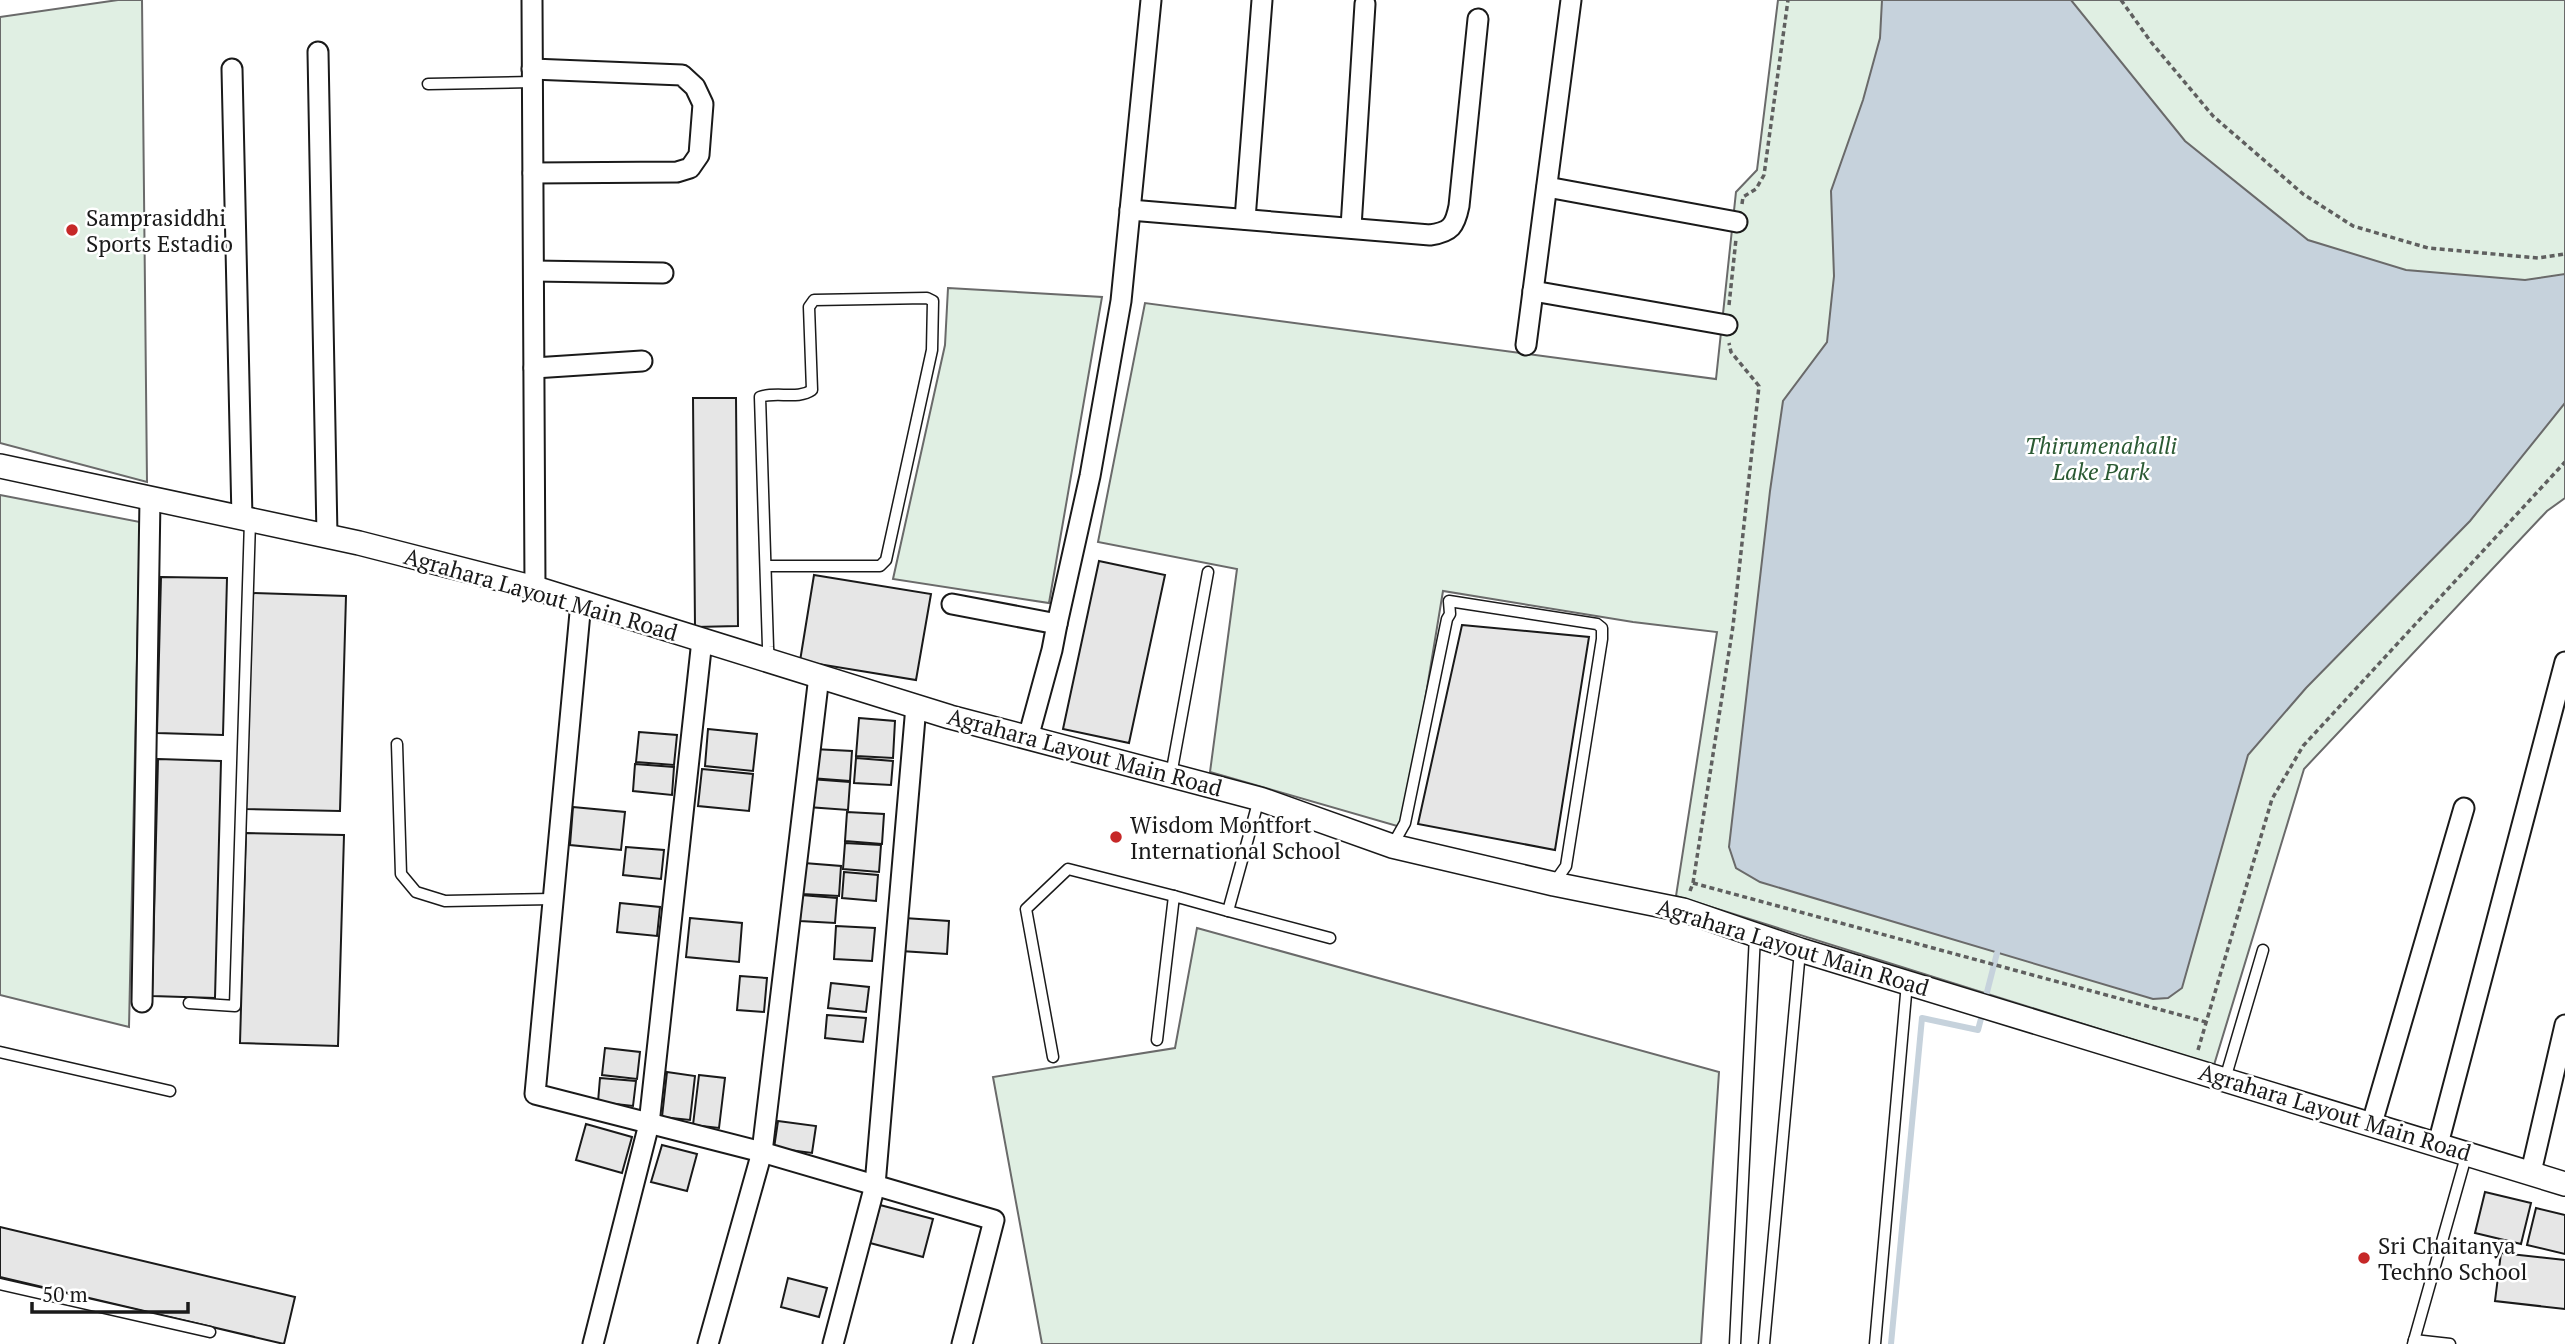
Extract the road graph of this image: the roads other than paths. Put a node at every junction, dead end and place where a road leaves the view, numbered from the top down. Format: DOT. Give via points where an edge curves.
graph roads {
  1 [pos="532,0"];
  2 [pos="1151,0"];
  3 [pos="1262,0"];
  4 [pos="1571,0"];
  5 [pos="1364,5"];
  6 [pos="1478,19"];
  7 [pos="318,52"];
  8 [pos="232,69"];
  9 [pos="532,76"];
  10 [pos="428,84"];
  11 [pos="533,173"];
  12 [pos="1547,187"];
  13 [pos="1130,210"];
  14 [pos="1245,219"];
  15 [pos="1737,222"];
  16 [pos="1351,227"];
  17 [pos="534,271"];
  18 [pos="663,273"];
  19 [pos="1534,291"];
  20 [pos="1727,325"];
  21 [pos="1526,345"];
  22 [pos="642,361"];
  23 [pos="534,368"];
  24 [pos="0,467"];
  25 [pos="150,499"];
  26 [pos="246,520"];
  27 [pos="327,536"];
  28 [pos="766,566"];
  29 [pos="1209,572"];
  30 [pos="535,588"];
  31 [pos="581,602"];
  32 [pos="952,604"];
  33 [pos="1057,624"];
  34 [pos="702,640"];
  35 [pos="769,661"];
  36 [pos="2565,662"];
  37 [pos="819,676"];
  38 [pos="916,706"];
  39 [pos="1028,738"];
  40 [pos="397,744"];
  41 [pos="1171,775"];
  42 [pos="1259,799"];
  43 [pos="2464,808"];
  44 [pos="1392,846"];
  45 [pos="1553,884"];
  46 [pos="1174,897"];
  47 [pos="553,899"];
  48 [pos="1228,911"];
  49 [pos="1755,935"];
  50 [pos="1330,938"];
  51 [pos="1800,950"];
  52 [pos="2263,950"];
  53 [pos="1908,982"];
  54 [pos="142,1002"];
  55 [pos="189,1003"];
  56 [pos="2565,1025"];
  57 [pos="1157,1040"];
  58 [pos="0,1052"];
  59 [pos="1053,1057"];
  60 [pos="2225,1079"];
  61 [pos="170,1091"];
  62 [pos="649,1124"];
  63 [pos="2372,1124"];
  64 [pos="2438,1144"];
  65 [pos="762,1152"];
  66 [pos="2467,1152"];
  67 [pos="2531,1172"];
  68 [pos="2565,1184"];
  69 [pos="875,1185"];
  70 [pos="0,1284"];
  71 [pos="210,1332"];
  72 [pos="2414,1342"];
  73 [pos="593,1344"];
  74 [pos="708,1344"];
  75 [pos="833,1344"];
  76 [pos="962,1344"];
  77 [pos="1735,1344"];
  78 [pos="1764,1344"];
  79 [pos="1875,1344"];
  80 [pos="2450,1344"];
  1 -- 9 [label="street"];
  2 -- 13 [label="street"];
  3 -- 14 [label="street"];
  4 -- 12 [label="street"];
  5 -- 16 [label="street"];
  6 -- 16 [label="street" via="1455,223 1444,233 1430,234"];
  7 -- 27 [label="street"];
  8 -- 26 [label="street"];
  9 -- 10 [label="lane"];
  9 -- 11 [label="street"];
  9 -- 11 [label="street" via="682,75 703,104 699,155 690,168 677,172"];
  11 -- 17 [label="street"];
  12 -- 15 [label="street"];
  12 -- 19 [label="street"];
  13 -- 14 [label="street"];
  13 -- 33 [label="street" via="1107,382"];
  14 -- 16 [label="street"];
  17 -- 18 [label="street"];
  17 -- 23 [label="street"];
  19 -- 20 [label="street"];
  19 -- 21 [label="street"];
  22 -- 23 [label="street"];
  23 -- 30 [label="street"];
  24 -- 25 [label="street, Agrahara Layout Main Road"];
  25 -- 26 [label="street, Agrahara Layout Main Road"];
  25 -- 54 [label="street"];
  26 -- 27 [label="street, Agrahara Layout Main Road"];
  26 -- 55 [label="lane" via="235,1006"];
  27 -- 30 [label="street, Agrahara Layout Main Road"];
  28 -- 28 [label="lane" via="880,566 886,560 932,350 933,301 814,300 810,307 812,390 761,397"];
  28 -- 35 [label="lane"];
  29 -- 41 [label="lane"];
  30 -- 31 [label="street, Agrahara Layout Main Road"];
  31 -- 34 [label="street, Agrahara Layout Main Road"];
  31 -- 47 [label="street"];
  32 -- 33 [label="street"];
  33 -- 39 [label="street"];
  34 -- 35 [label="street, Agrahara Layout Main Road"];
  34 -- 62 [label="street"];
  35 -- 37 [label="street, Agrahara Layout Main Road"];
  36 -- 64 [label="street"];
  37 -- 38 [label="street, Agrahara Layout Main Road"];
  37 -- 65 [label="street"];
  38 -- 39 [label="street, Agrahara Layout Main Road"];
  38 -- 69 [label="street"];
  39 -- 41 [label="street, Agrahara Layout Main Road"];
  40 -- 47 [label="lane" via="401,874 416,892 445,901"];
  41 -- 42 [label="street, Agrahara Layout Main Road"];
  42 -- 44 [label="street, Agrahara Layout Main Road"];
  42 -- 48 [label="lane"];
  43 -- 63 [label="street"];
  44 -- 45 [label="street, Agrahara Layout Main Road"];
  44 -- 45 [label="lane" via="1405,823 1450,614 1449,601 1597,624 1602,639 1566,866"];
  45 -- 49 [label="street, Agrahara Layout Main Road" via="1683,910"];
  46 -- 48 [label="lane"];
  46 -- 57 [label="lane"];
  46 -- 59 [label="lane" via="1068,869 1026,909"];
  47 -- 62 [label="street" via="535,1094"];
  48 -- 50 [label="lane"];
  49 -- 51 [label="street, Agrahara Layout Main Road"];
  49 -- 77 [label="lane"];
  51 -- 53 [label="street, Agrahara Layout Main Road"];
  51 -- 78 [label="lane"];
  52 -- 60 [label="lane"];
  53 -- 60 [label="street, Agrahara Layout Main Road"];
  53 -- 79 [label="lane"];
  56 -- 67 [label="street"];
  58 -- 61 [label="lane"];
  60 -- 63 [label="street, Agrahara Layout Main Road"];
  62 -- 65 [label="street"];
  62 -- 73 [label="street"];
  63 -- 64 [label="street, Agrahara Layout Main Road"];
  64 -- 66 [label="street, Agrahara Layout Main Road"];
  65 -- 69 [label="street"];
  65 -- 74 [label="street"];
  66 -- 67 [label="street, Agrahara Layout Main Road"];
  66 -- 72 [label="lane"];
  67 -- 68 [label="street, Agrahara Layout Main Road"];
  69 -- 75 [label="street"];
  69 -- 76 [label="street" via="994,1220"];
  70 -- 71 [label="lane"];
  72 -- 80 [label="lane"];
}
